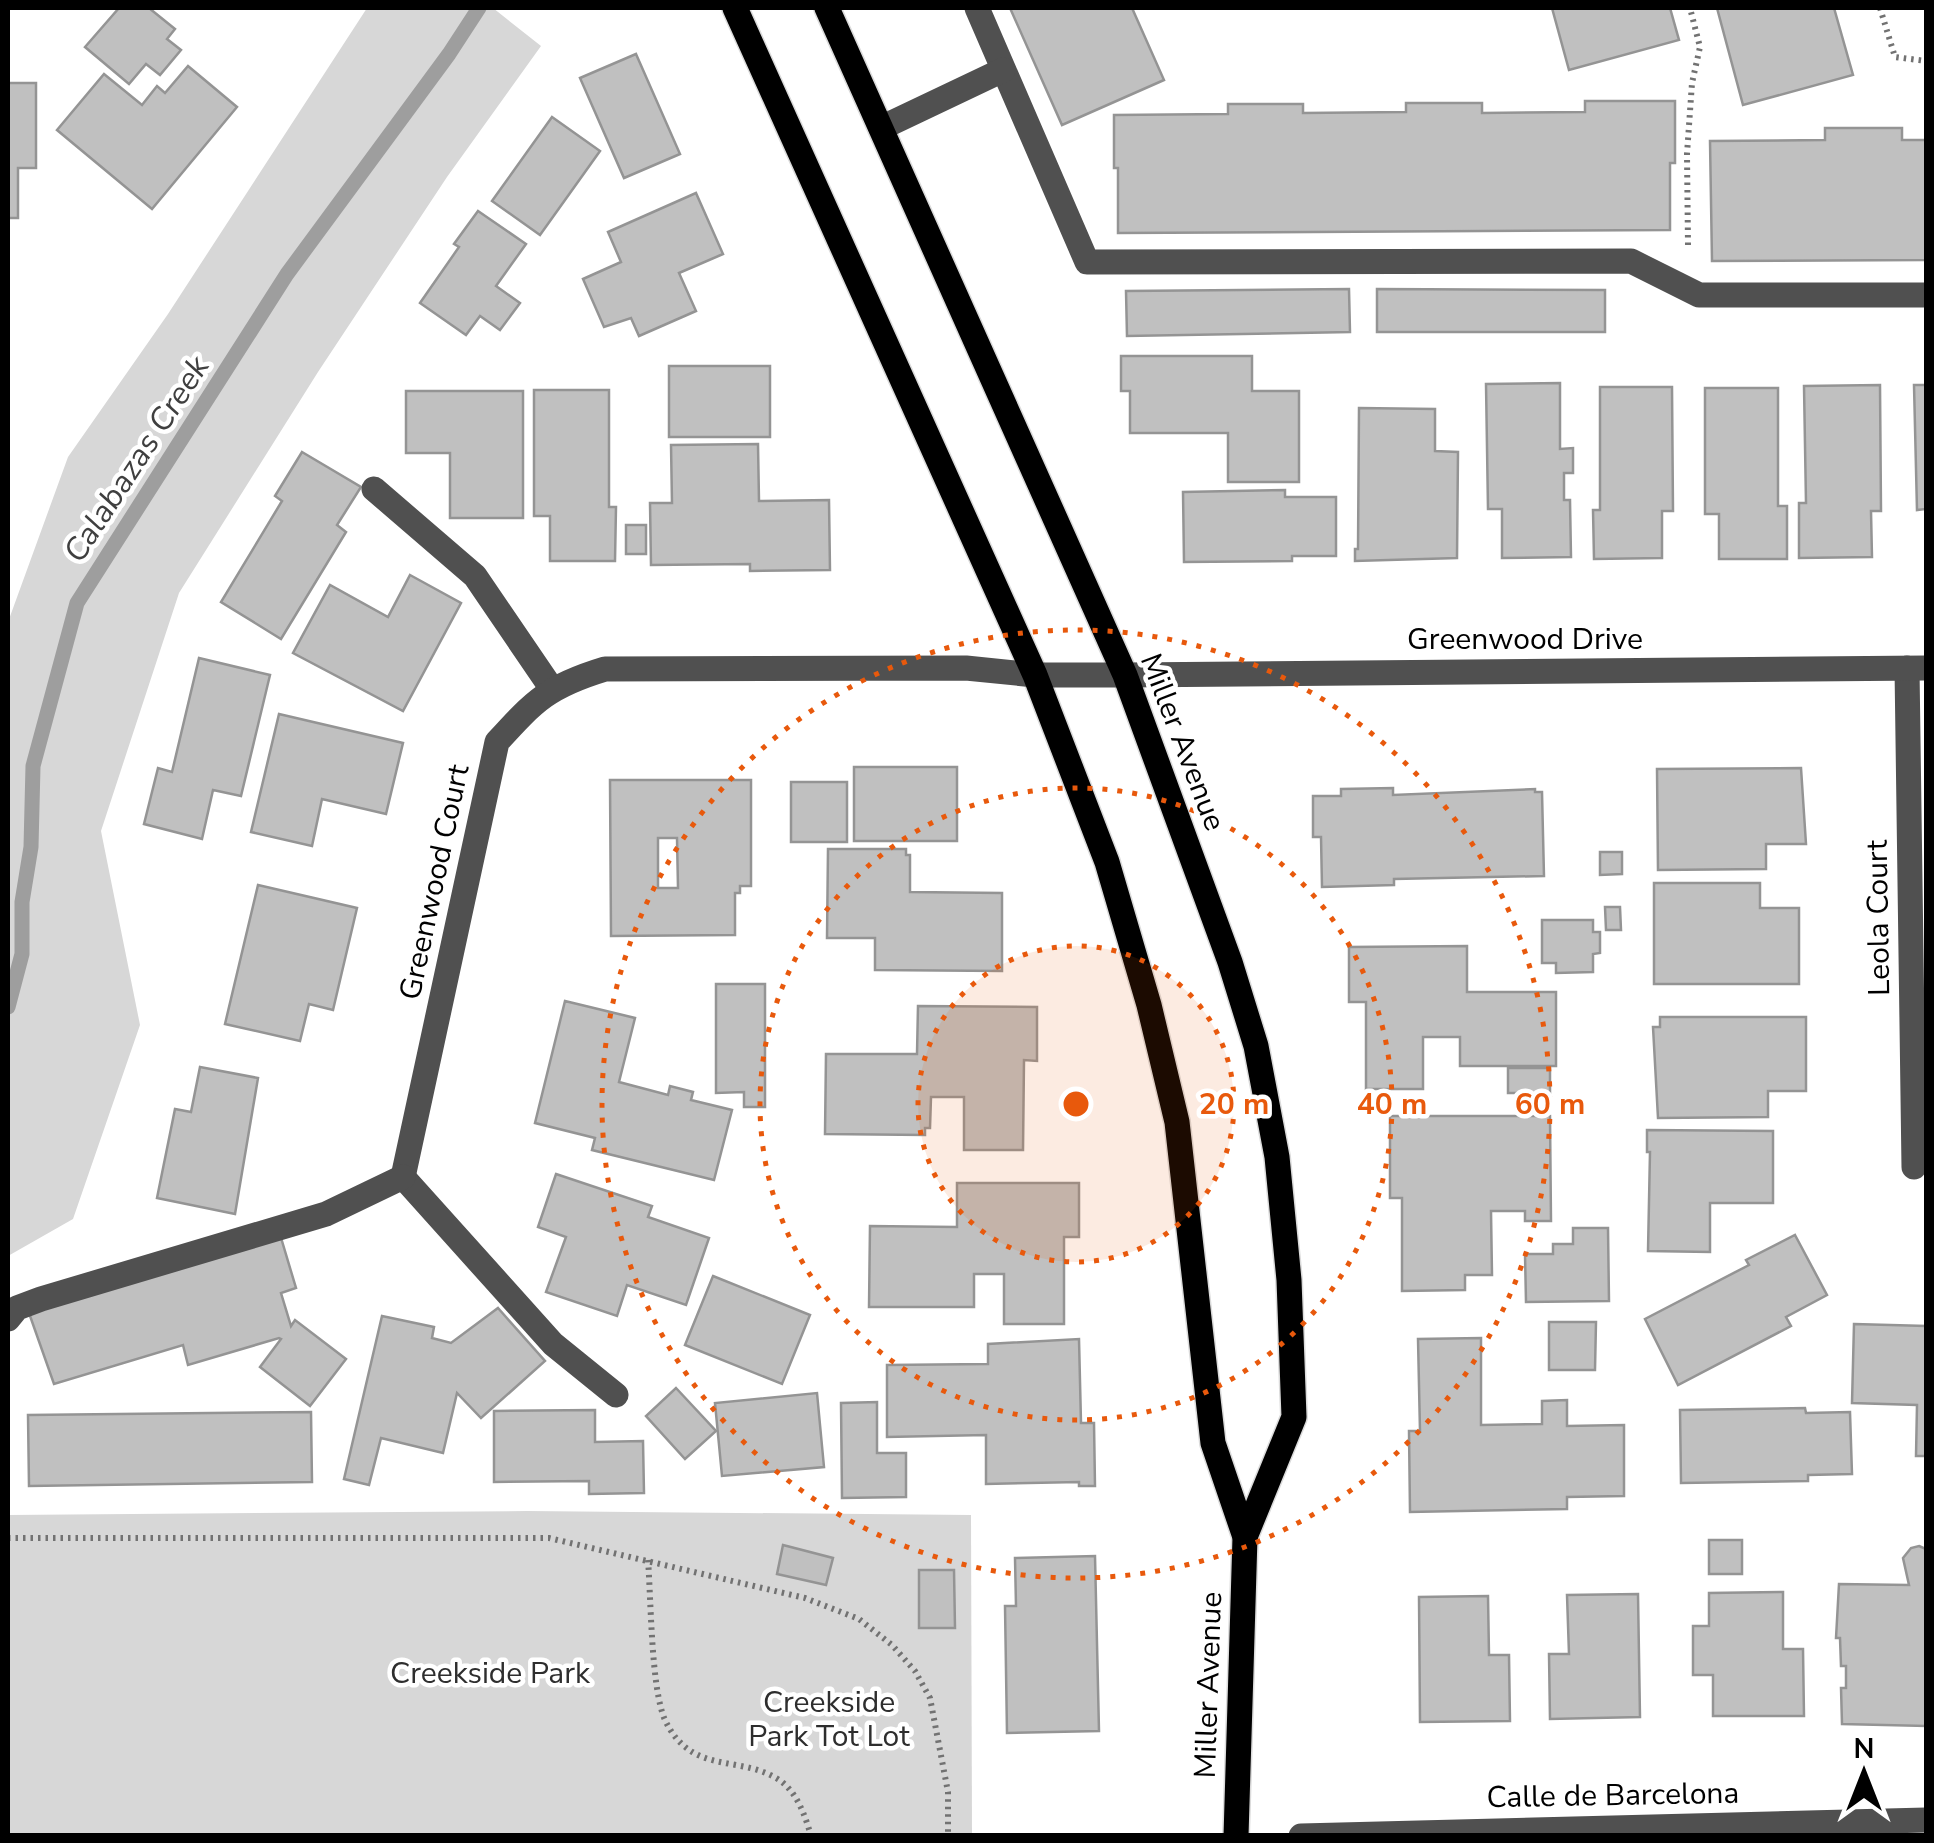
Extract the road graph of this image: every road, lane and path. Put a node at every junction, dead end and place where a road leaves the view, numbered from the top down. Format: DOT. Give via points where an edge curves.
graph roads {
  1 [pos="736,8"];
  2 [pos="827,8"];
  3 [pos="977,8"];
  4 [pos="1690,8"];
  5 [pos="1880,8"];
  6 [pos="1926,61"];
  7 [pos="1003,70"];
  8 [pos="881,128"];
  9 [pos="1699,295"];
  10 [pos="1926,295"];
  11 [pos="374,490"];
  12 [pos="1917,668"];
  13 [pos="1035,674"];
  14 [pos="1125,674"];
  15 [pos="552,690"];
  16 [pos="1914,1168"];
  17 [pos="403,1177"];
  18 [pos="8,1319"];
  19 [pos="616,1394"];
  20 [pos="1244,1537"];
  21 [pos="8,1538"];
  22 [pos="648,1560"];
  23 [pos="1910,1826"];
  24 [pos="810,1836"];
  25 [pos="948,1836"];
  26 [pos="1236,1836"];
  27 [pos="1302,1836"];
  1 -- 13 [label="main road, Miller Avenue"];
  2 -- 8 [label="main road, Miller Avenue"];
  3 -- 7 [label="street"];
  4 -- 9 [label="path" via="1700,48 1686,154 1688,248"];
  5 -- 6 [label="path" via="1894,57"];
  7 -- 8 [label="street"];
  7 -- 9 [label="street" via="1087,262 1631,260"];
  8 -- 14 [label="main road, Miller Avenue"];
  9 -- 10 [label="street"];
  11 -- 15 [label="street" via="476,576"];
  12 -- 14 [label="street, Greenwood Drive"];
  12 -- 16 [label="street, Leola Court"];
  13 -- 14 [label="street, Greenwood Drive"];
  13 -- 15 [label="street, Greenwood Court" via="966,668 605,669"];
  13 -- 20 [label="main road, Miller Avenue" via="1106,862 1159,1044 1177,1122 1213,1443"];
  14 -- 20 [label="main road, Miller Avenue" via="1251,1030 1278,1157 1294,1418"];
  15 -- 17 [label="street, Greenwood Court" via="497,742"];
  17 -- 18 [label="street" via="326,1214 41,1299"];
  17 -- 19 [label="street" via="553,1344"];
  20 -- 26 [label="main road, Miller Avenue"];
  21 -- 22 [label="path" via="549,1538"];
  22 -- 24 [label="path" via="664,1719 698,1756 777,1778 795,1796"];
  22 -- 25 [label="path" via="805,1598 858,1619 892,1646 930,1698 948,1792"];
  23 -- 27 [label="street, Calle de Barcelona"];
}
